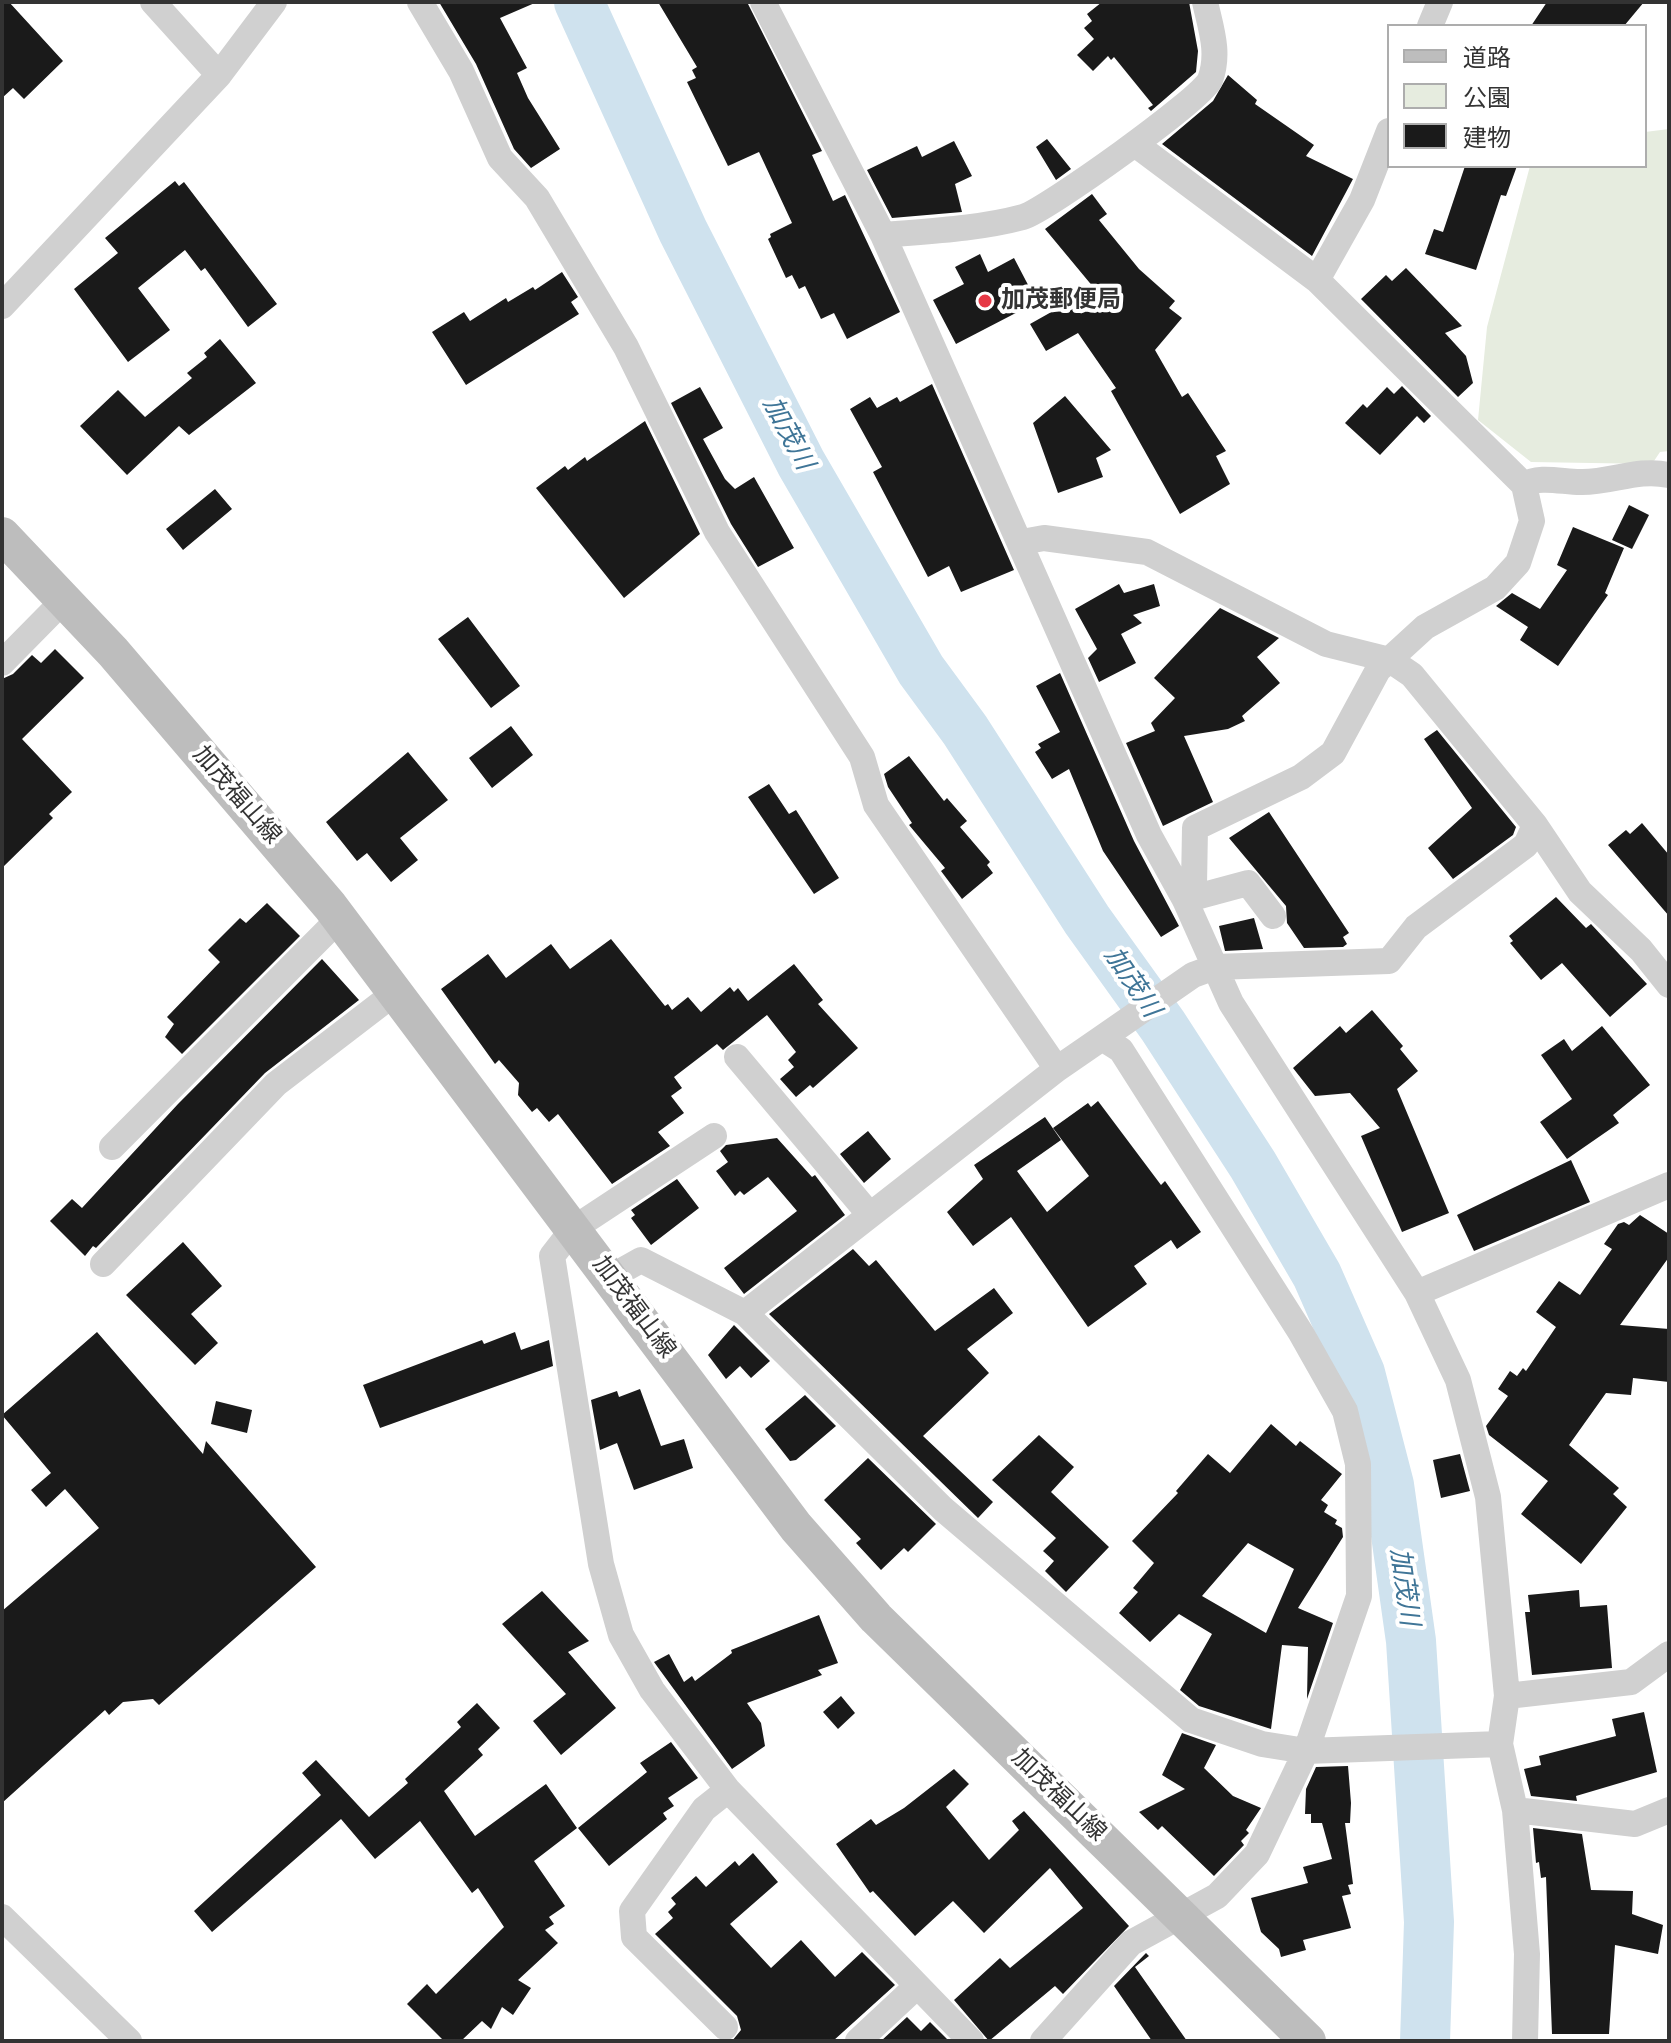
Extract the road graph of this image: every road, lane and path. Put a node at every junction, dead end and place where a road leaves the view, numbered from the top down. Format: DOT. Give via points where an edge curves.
graph roads {
  1 [pos="153,2"];
  2 [pos="274,2"];
  3 [pos="420,2"];
  4 [pos="763,2"];
  5 [pos="1205,2"];
  6 [pos="1440,2"];
  7 [pos="1431,24"];
  8 [pos="219,75"];
  9 [pos="1387,136"];
  10 [pos="1135,144"];
  11 [pos="883,235"];
  12 [pos="1317,280"];
  13 [pos="2,306"];
  14 [pos="1669,475"];
  15 [pos="1524,485"];
  16 [pos="2,535"];
  17 [pos="1022,542"];
  18 [pos="64,600"];
  19 [pos="1390,660"];
  20 [pos="2,663"];
  21 [pos="1535,825"];
  22 [pos="1185,900"];
  23 [pos="1273,916"];
  24 [pos="340,918"];
  25 [pos="1204,971"];
  26 [pos="1669,985"];
  27 [pos="396,992"];
  28 [pos="1107,1034"];
  29 [pos="737,1057"];
  30 [pos="1057,1069"];
  31 [pos="714,1136"];
  32 [pos="112,1147"];
  33 [pos="1669,1185"];
  34 [pos="870,1215"];
  35 [pos="573,1229"];
  36 [pos="103,1264"];
  37 [pos="609,1278"];
  38 [pos="1417,1293"];
  39 [pos="745,1313"];
  40 [pos="1669,1655"];
  41 [pos="1507,1696"];
  42 [pos="1487,1746"];
  43 [pos="1306,1751"];
  44 [pos="728,1790"];
  45 [pos="1515,1810"];
  46 [pos="1669,1810"];
  47 [pos="2,1917"];
  48 [pos="1181,1917"];
  49 [pos="917,1986"];
  50 [pos="725,2027"];
  51 [pos="129,2041"];
  52 [pos="858,2041"];
  53 [pos="971,2041"];
  54 [pos="1043,2041"];
  55 [pos="1308,2041"];
  56 [pos="1525,2041"];
  1 -- 8 [label="street"];
  2 -- 8 [label="street"];
  3 -- 30 [label="street" via="461,71 500,158 537,198 626,347 717,532 862,757 876,805"];
  4 -- 11 [label="street"];
  5 -- 10 [label="street" via="1217,55 1209,84"];
  6 -- 7 [label="street"];
  8 -- 13 [label="street"];
  9 -- 12 [label="street" via="1362,200"];
  10 -- 11 [label="street" via="1027,216"];
  10 -- 12 [label="street"];
  11 -- 17 [label="street"];
  12 -- 15 [label="street"];
  14 -- 15 [label="street" via="1648,470 1584,482 1532,479"];
  15 -- 19 [label="street" via="1532,521 1518,563 1495,588 1425,627"];
  16 -- 18 [label="main road, 加茂福山線"];
  17 -- 19 [label="street" via="1044,538 1147,552 1326,644"];
  17 -- 22 [label="street" via="1149,835"];
  18 -- 20 [label="street"];
  18 -- 24 [label="main road, 加茂福山線"];
  19 -- 21 [label="street" via="1412,675"];
  19 -- 22 [label="street" via="1378,670 1333,753 1301,777 1195,828 1194,885"];
  21 -- 25 [label="street" via="1526,845 1416,927 1389,961"];
  21 -- 26 [label="street" via="1580,892"];
  22 -- 23 [label="street" via="1248,883"];
  22 -- 25 [label="street"];
  24 -- 27 [label="main road, 加茂福山線"];
  24 -- 32 [label="street"];
  25 -- 28 [label="street"];
  25 -- 38 [label="street" via="1231,1003"];
  27 -- 35 [label="main road, 加茂福山線"];
  27 -- 36 [label="street" via="276,1084"];
  28 -- 30 [label="street"];
  28 -- 43 [label="street" via="1301,1333 1345,1411 1358,1464 1359,1596"];
  29 -- 34 [label="street"];
  30 -- 34 [label="street"];
  31 -- 35 [label="street"];
  33 -- 38 [label="street"];
  34 -- 39 [label="street"];
  35 -- 37 [label="main road, 加茂福山線"];
  35 -- 44 [label="street" via="552,1256 605,1578 621,1635 652,1690"];
  37 -- 39 [label="street" via="641,1260"];
  37 -- 48 [label="main road, 加茂福山線" via="796,1527 876,1618"];
  38 -- 41 [label="street" via="1458,1380 1488,1497"];
  39 -- 43 [label="street" via="943,1509 1191,1720 1262,1744"];
  40 -- 41 [label="street" via="1631,1682"];
  41 -- 42 [label="street"];
  42 -- 43 [label="street"];
  42 -- 45 [label="street"];
  43 -- 48 [label="street" via="1257,1854 1217,1896"];
  44 -- 49 [label="street"];
  44 -- 50 [label="street" via="704,1809 632,1911 634,1937"];
  45 -- 46 [label="street" via="1635,1824"];
  45 -- 56 [label="street" via="1527,1954"];
  47 -- 51 [label="street"];
  48 -- 54 [label="street" via="1131,1943"];
  48 -- 55 [label="main road, 加茂福山線"];
  49 -- 52 [label="street"];
  49 -- 53 [label="street"];
}
